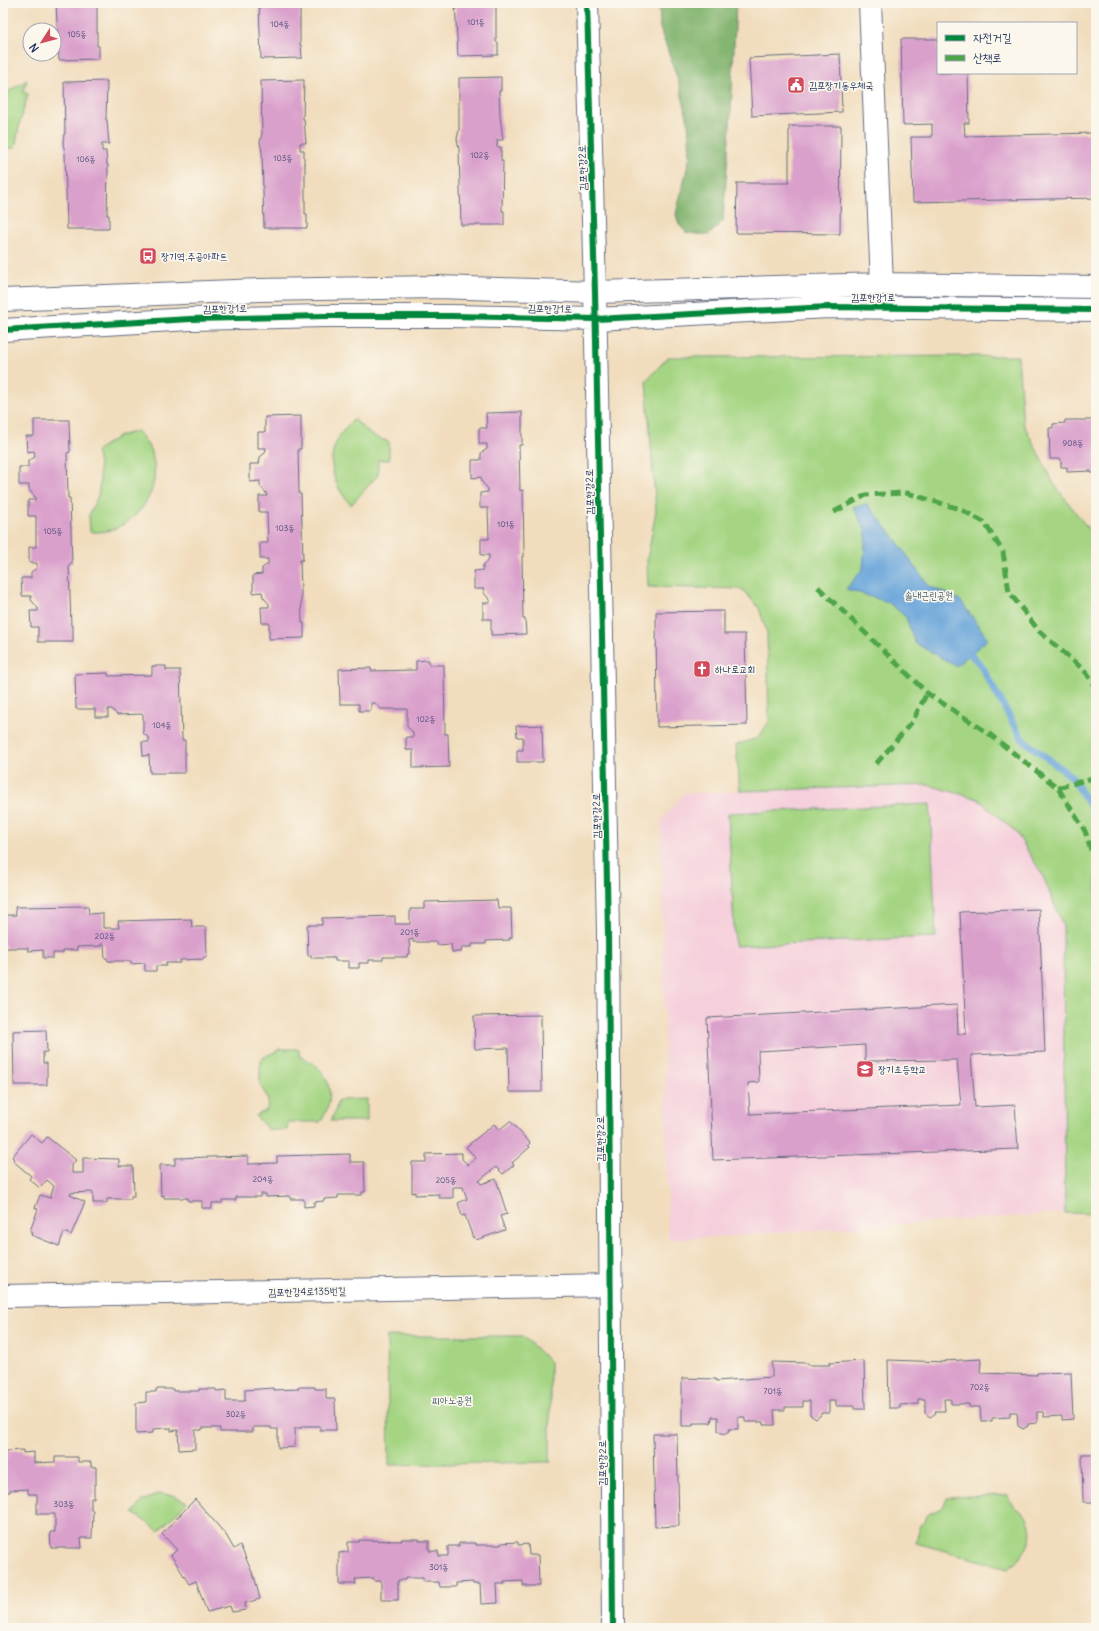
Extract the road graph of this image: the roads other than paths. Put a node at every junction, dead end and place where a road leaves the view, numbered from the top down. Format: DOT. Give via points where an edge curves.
graph roads {
  1 [pos="587,3"];
  2 [pos="870,3"];
  3 [pos="882,284"];
  4 [pos="1096,287"];
  5 [pos="596,292"];
  6 [pos="3,300"];
  7 [pos="1096,310"];
  8 [pos="596,319"];
  9 [pos="3,330"];
  10 [pos="611,1286"];
  11 [pos="3,1296"];
  12 [pos="613,1628"];
  1 -- 5 [label="street, 김포한강2로"];
  2 -- 3 [label="street, 김포한강1로"];
  3 -- 4 [label="street, 김포한강1로"];
  3 -- 5 [label="street, 김포한강1로"];
  5 -- 6 [label="street, 김포한강1로" via="421,287 260,290"];
  5 -- 8 [label="street, 김포한강2로"];
  7 -- 8 [label="street, 김포한강1로" via="829,307"];
  8 -- 9 [label="street, 김포한강1로" via="324,316 190,319"];
  8 -- 10 [label="street, 김포한강2로" via="608,932"];
  10 -- 11 [label="street, 김포한강4로135번길"];
  10 -- 12 [label="street, 김포한강2로"];
}
